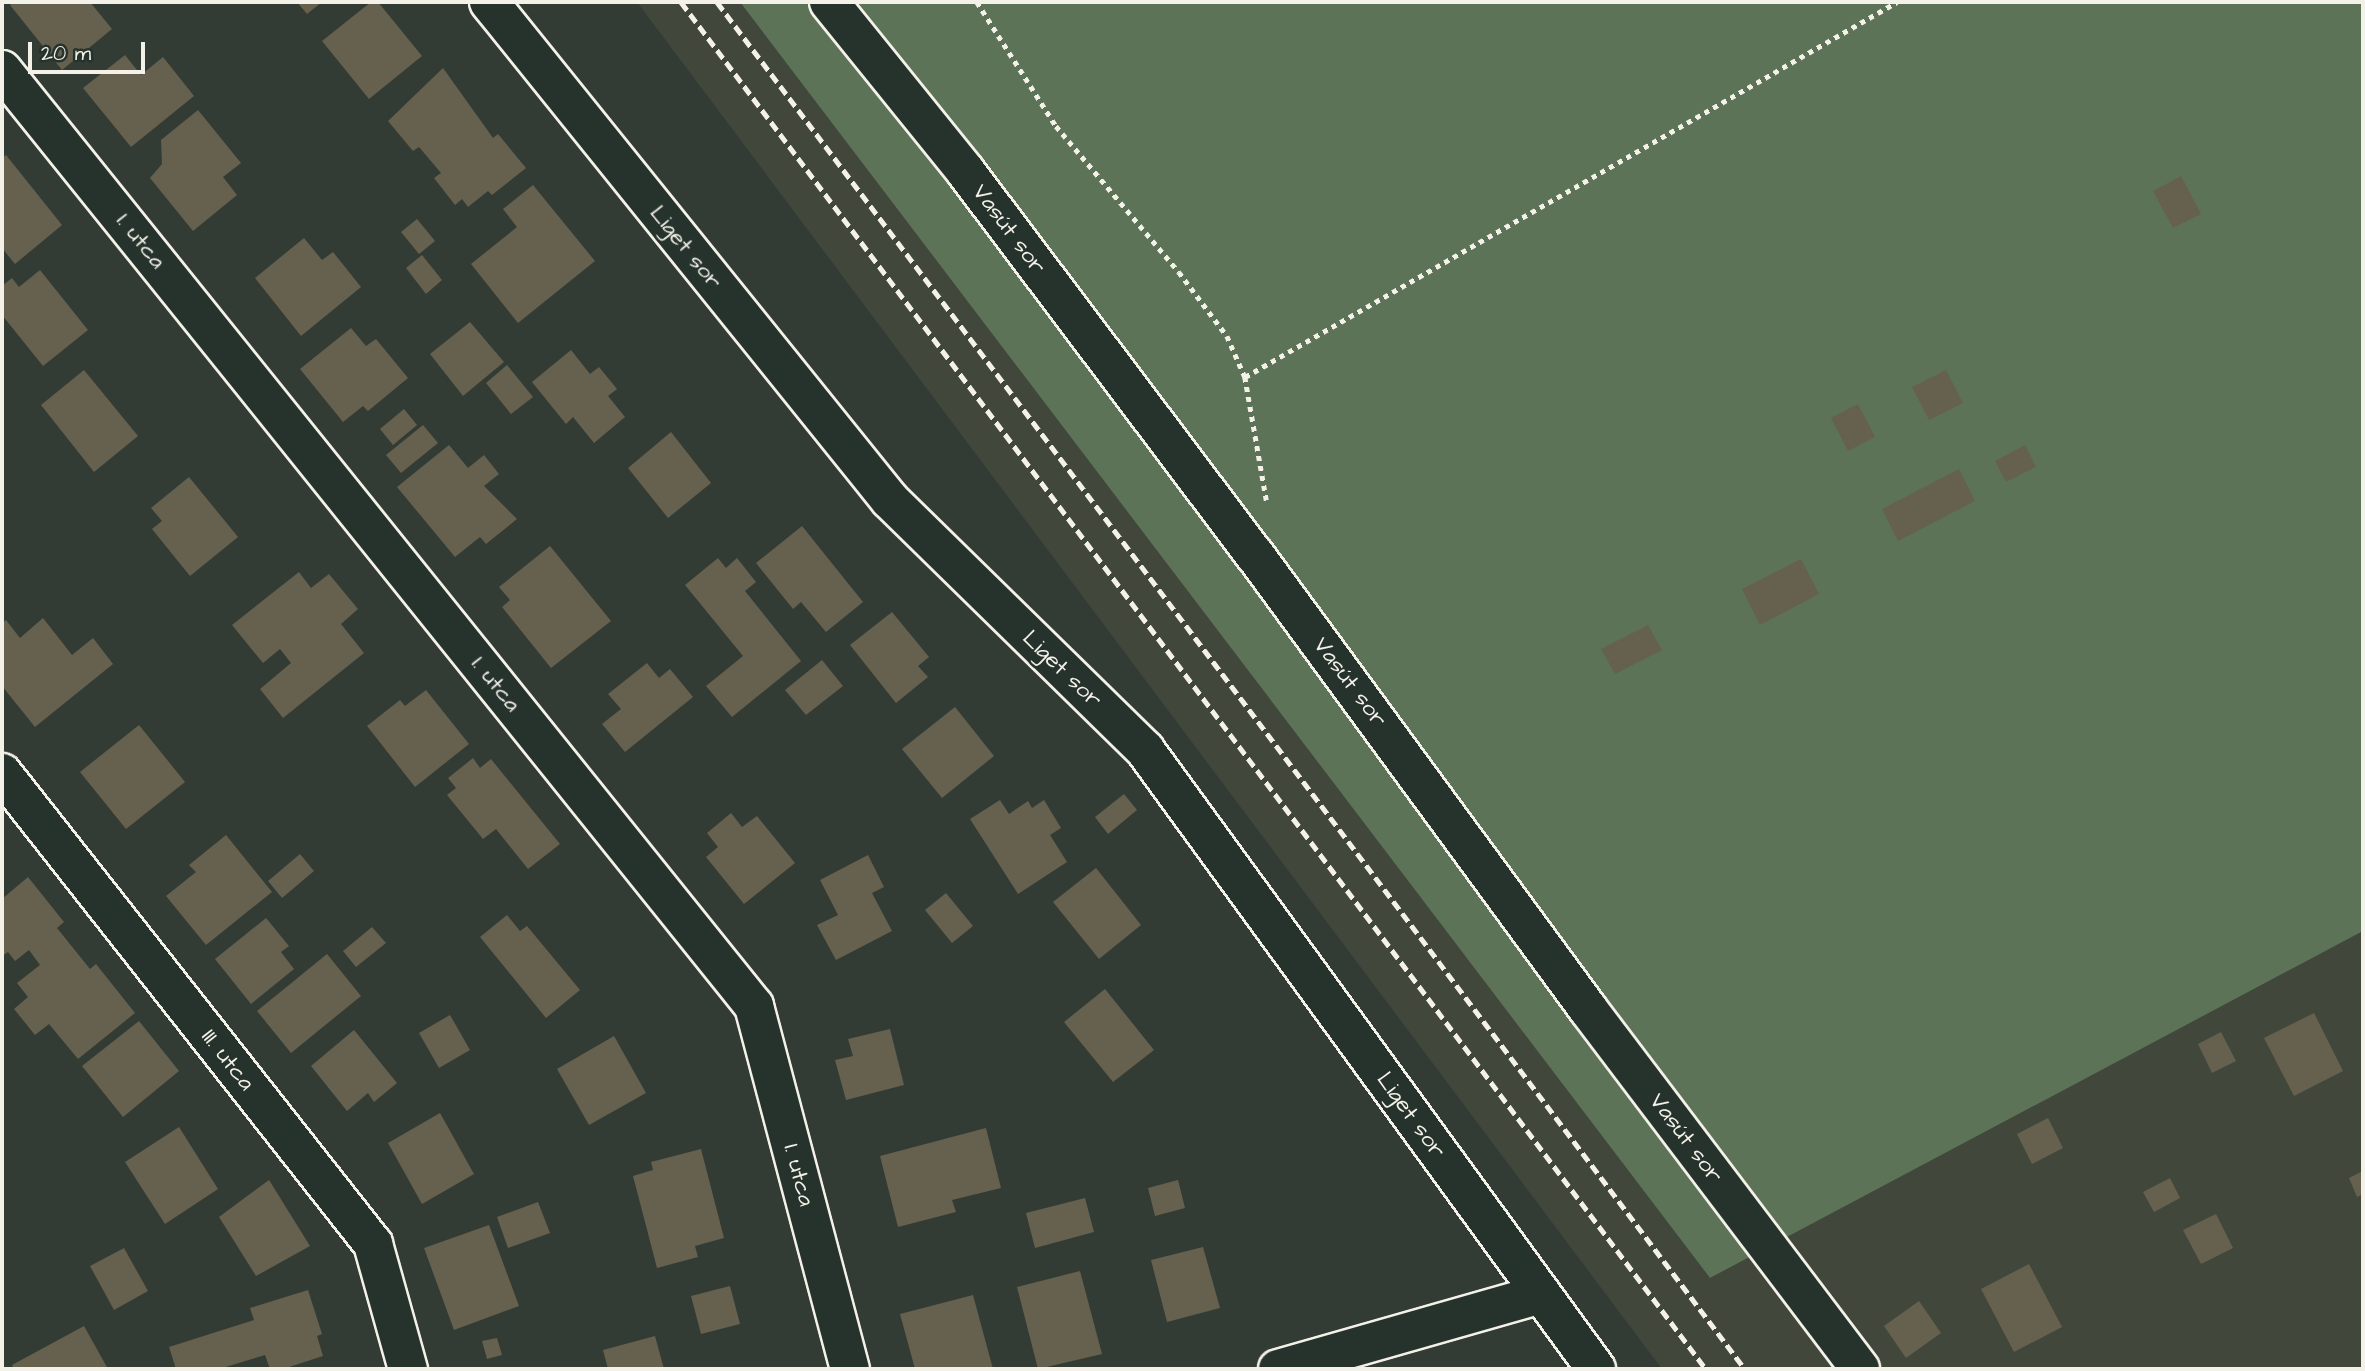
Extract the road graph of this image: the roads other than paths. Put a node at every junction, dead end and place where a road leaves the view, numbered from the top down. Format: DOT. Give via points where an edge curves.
graph roads {
  1 [pos="489,2"];
  2 [pos="829,2"];
  3 [pos="2,70"];
  4 [pos="2,773"];
  5 [pos="1541,1294"];
  6 [pos="408,1369"];
  7 [pos="850,1369"];
  8 [pos="1282,1369"];
  9 [pos="1596,1369"];
  10 [pos="1860,1369"];
  1 -- 5 [label="street, Liget sor" via="890,500 1145,750"];
  2 -- 10 [label="street, Vasút sor" via="975,183"];
  3 -- 7 [label="street, I. utca" via="754,1006"];
  4 -- 6 [label="street, III. utca" via="373,1244"];
  5 -- 8 [label="street"];
  5 -- 9 [label="street, Liget sor"];
}
